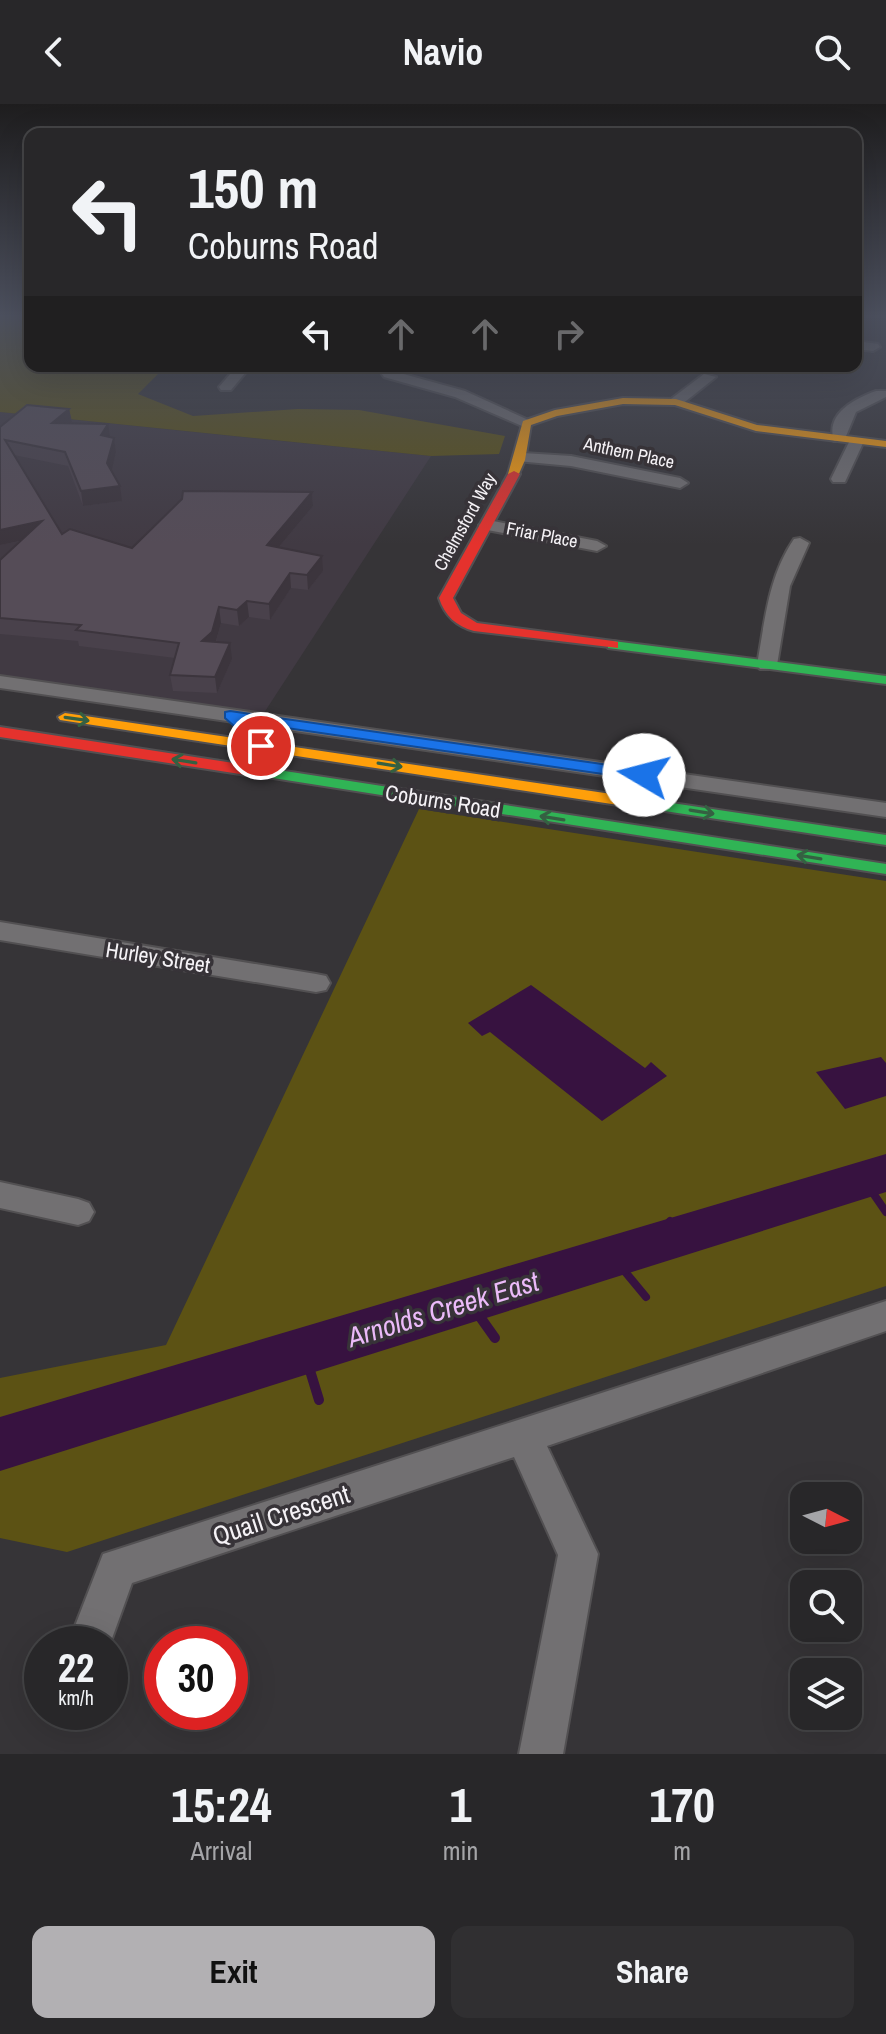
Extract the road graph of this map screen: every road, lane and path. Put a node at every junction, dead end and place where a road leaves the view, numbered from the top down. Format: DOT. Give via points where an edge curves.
graph roads {
  1 [pos="458,391"];
  2 [pos="691,391"];
  3 [pos="881,394"];
  4 [pos="676,402"];
  5 [pos="527,423"];
  6 [pos="847,440"];
  7 [pos="886,444"];
  8 [pos="523,458"];
  9 [pos="839,479"];
  10 [pos="680,483"];
  11 [pos="488,525"];
  12 [pos="800,543"];
  13 [pos="597,546"];
  14 [pos="767,665"];
  15 [pos="886,680"];
  16 [pos="0,682"];
  17 [pos="46,714"];
  18 [pos="230,715"];
  19 [pos="0,732"];
  20 [pos="372,736"];
  21 [pos="261,746"];
  22 [pos="314,754"];
  23 [pos="495,781"];
  24 [pos="485,807"];
  25 [pos="886,810"];
  26 [pos="886,840"];
  27 [pos="886,869"];
  28 [pos="0,931"];
  29 [pos="316,983"];
  30 [pos="0,1195"];
  31 [pos="78,1212"];
  32 [pos="886,1316"];
  33 [pos="523,1437"];
  34 [pos="96,1626"];
  35 [pos="541,1754"];
  1 -- 5 [label="street"];
  2 -- 4 [label="street"];
  3 -- 6 [label="street" via="846,410 839,422"];
  4 -- 5 [label="street" via="623,401"];
  4 -- 6 [label="street" via="756,428"];
  5 -- 8 [label="street, Chelmsford Way" via="521,434"];
  6 -- 7 [label="street"];
  6 -- 9 [label="street"];
  8 -- 10 [label="street, Anthem Place" via="584,463"];
  8 -- 11 [label="street, Chelmsford Way"];
  11 -- 13 [label="street, Friar Place"];
  11 -- 14 [label="street, Chelmsford Way" via="446,598 457,620 490,629"];
  12 -- 14 [label="street" via="783,577"];
  14 -- 15 [label="street, Chelmsford Way"];
  16 -- 18 [label="street, Coburns Road"];
  17 -- 21 [label="street, Coburns Road, one-way"];
  18 -- 20 [label="street, Coburns Road"];
  18 -- 21 [label="street"];
  24 -- 19 [label="street, Coburns Road, one-way"];
  20 -- 22 [label="street, Coburns Road"];
  20 -- 25 [label="street, Coburns Road"];
  21 -- 22 [label="street, Coburns Road"];
  22 -- 23 [label="street, Coburns Road, one-way"];
  23 -- 24 [label="street"];
  23 -- 26 [label="street, Coburns Road, one-way"];
  27 -- 24 [label="street, Coburns Road, one-way"];
  28 -- 29 [label="street, Hurley Street"];
  30 -- 31 [label="street"];
  32 -- 33 [label="street, Quail Crescent"];
  33 -- 34 [label="street, Quail Crescent" via="117,1568"];
  33 -- 35 [label="street" via="578,1554"];
}
